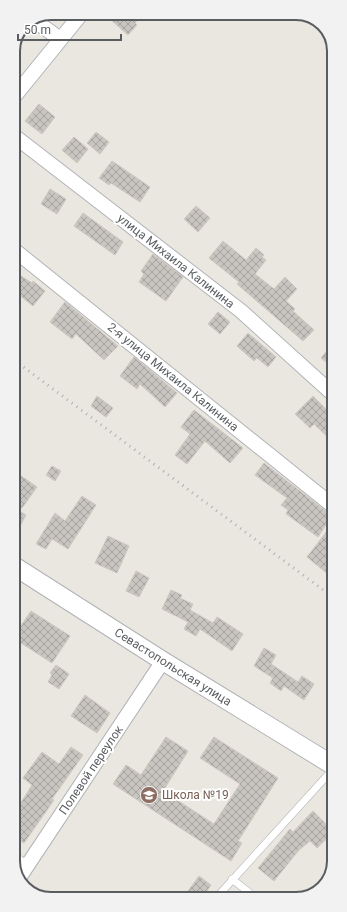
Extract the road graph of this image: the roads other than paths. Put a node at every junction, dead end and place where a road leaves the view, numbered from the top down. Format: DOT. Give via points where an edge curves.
graph roads {
  1 [pos="76,20"];
  2 [pos="38,23"];
  3 [pos="60,39"];
  4 [pos="20,89"];
  5 [pos="20,140"];
  6 [pos="20,255"];
  7 [pos="327,389"];
  8 [pos="327,501"];
  9 [pos="20,570"];
  10 [pos="163,661"];
  11 [pos="327,763"];
  12 [pos="327,775"];
  13 [pos="20,860"];
  14 [pos="27,865"];
  15 [pos="22,873"];
  16 [pos="232,880"];
  17 [pos="221,892"];
  18 [pos="248,892"];
  1 -- 3 [label="street"];
  2 -- 3 [label="street"];
  3 -- 4 [label="street"];
  5 -- 7 [label="street, улица Михаила Калинина" via="241,311"];
  6 -- 8 [label="street, 2-я улица Михаила Калинина"];
  9 -- 10 [label="street, Севастопольская улица"];
  10 -- 11 [label="street, Севастопольская улица"];
  10 -- 14 [label="street, Полевой переулок"];
  12 -- 16 [label="lane"];
  13 -- 14 [label="lane"];
  14 -- 15 [label="street, Полевой переулок"];
  16 -- 17 [label="lane"];
  16 -- 18 [label="lane"];
}
